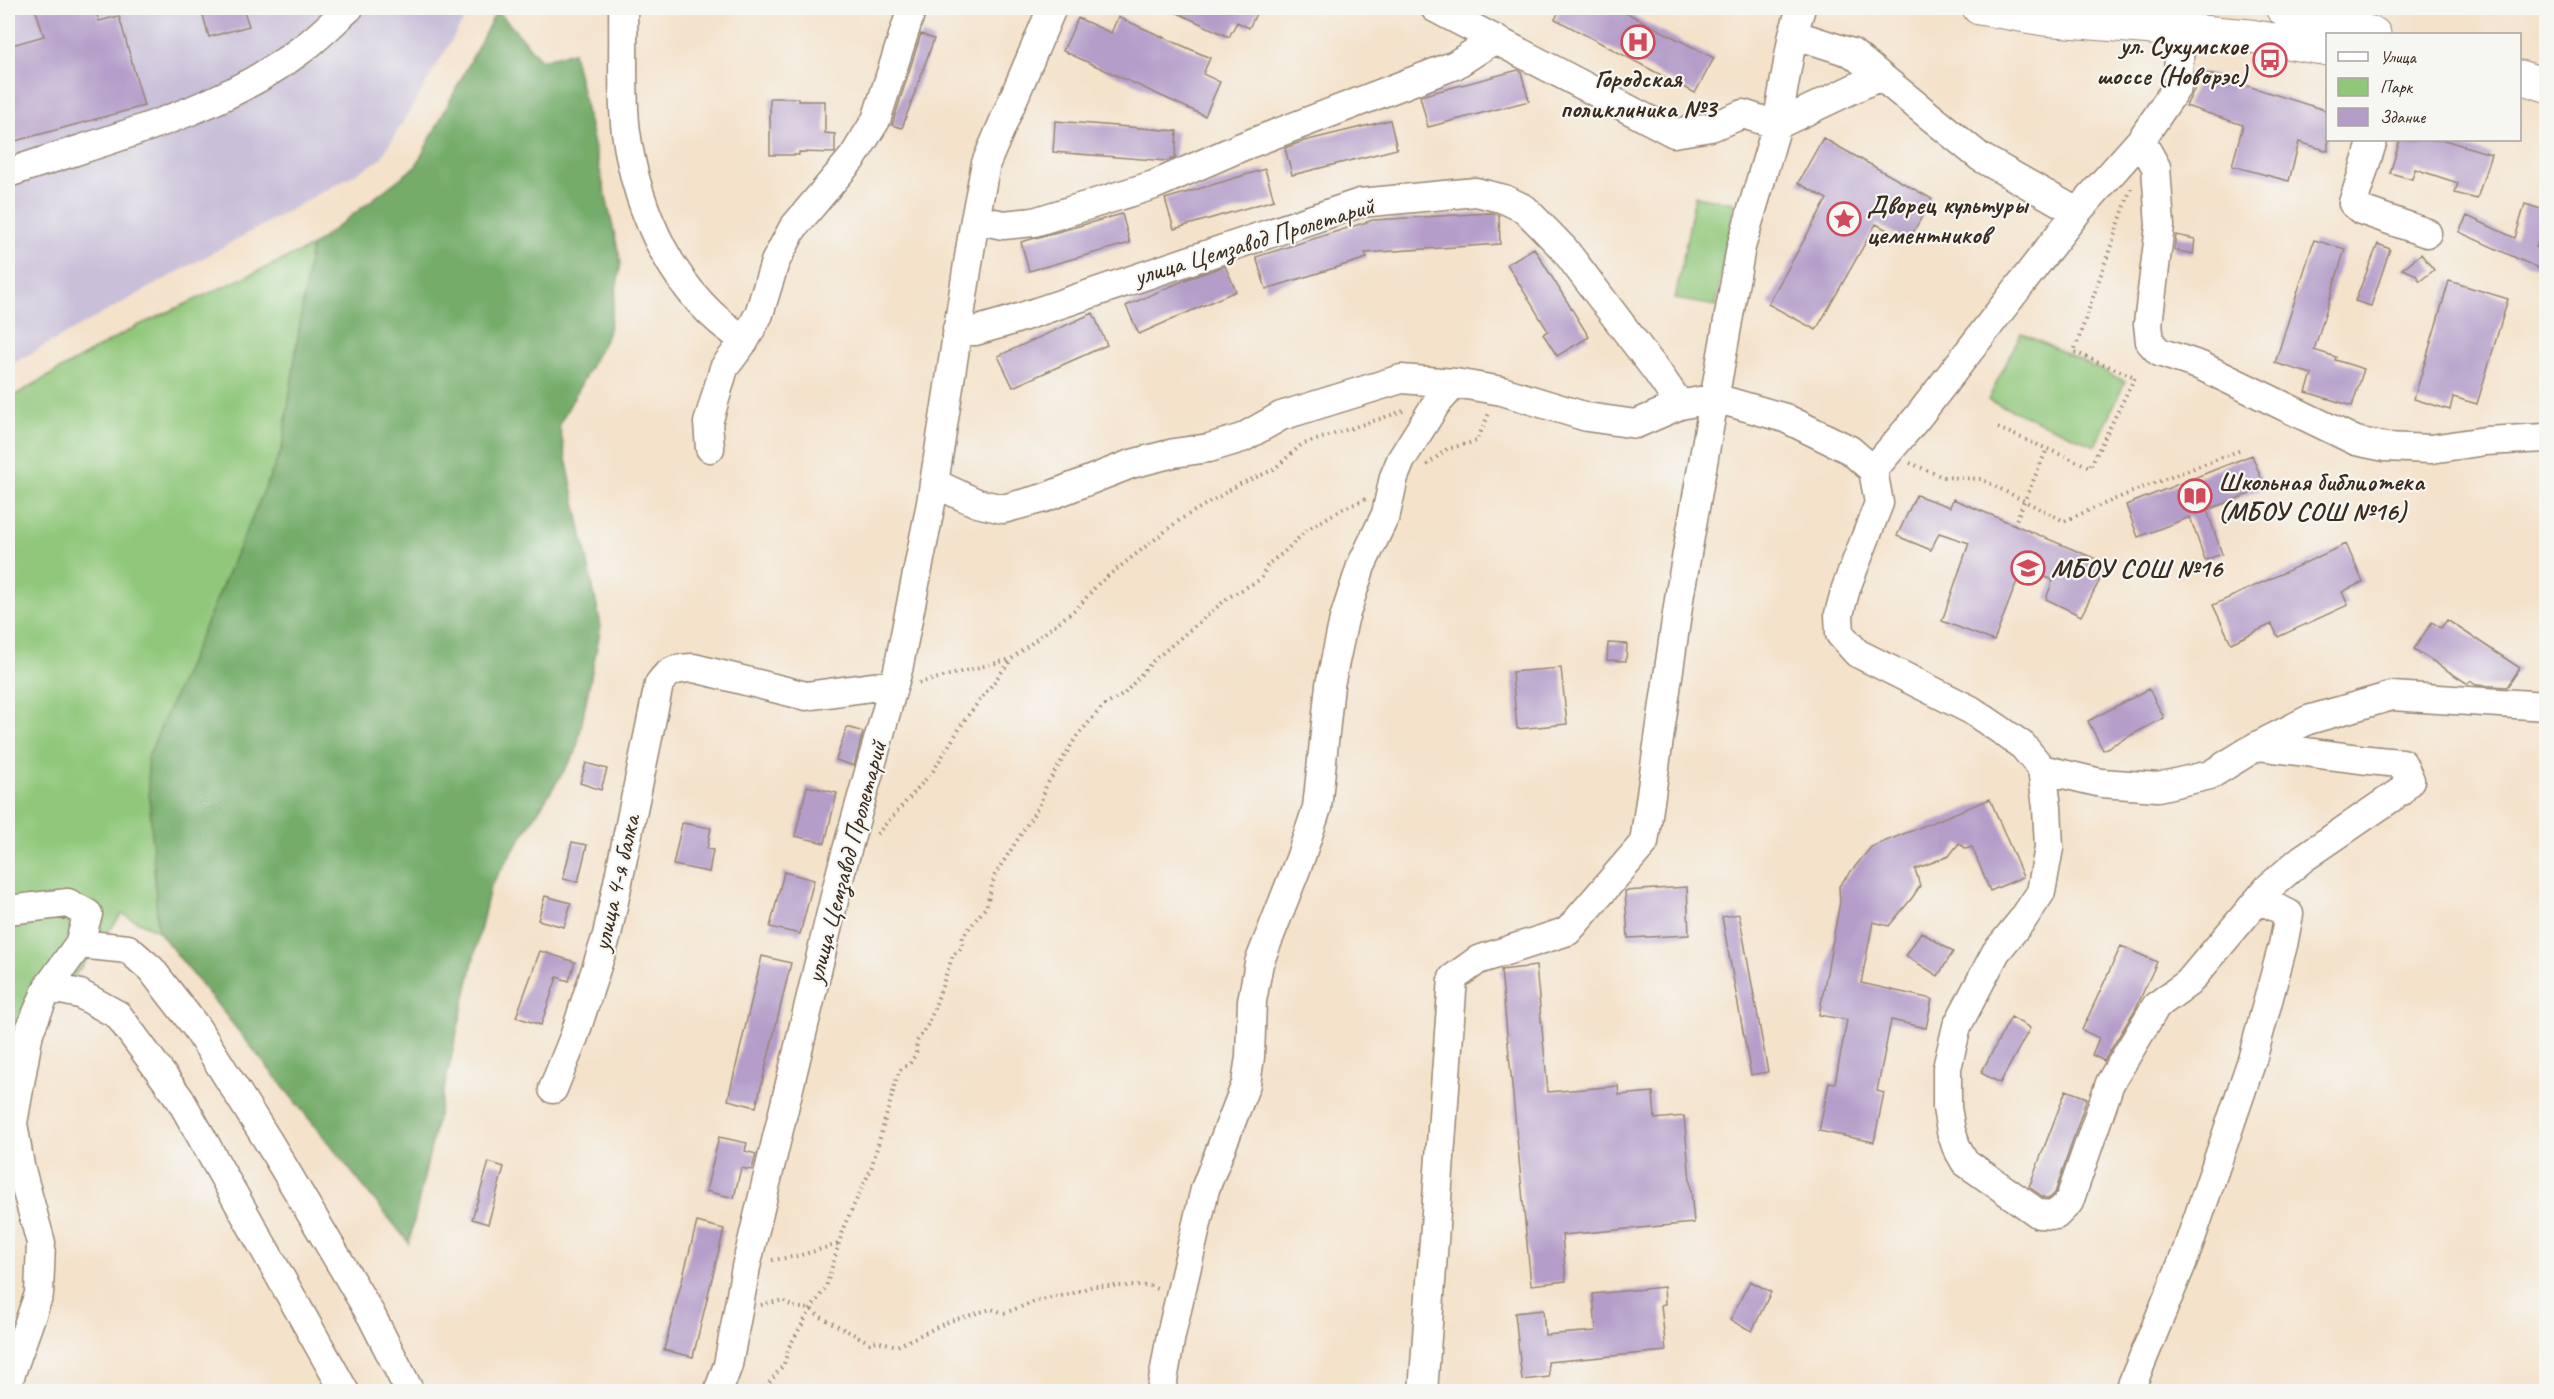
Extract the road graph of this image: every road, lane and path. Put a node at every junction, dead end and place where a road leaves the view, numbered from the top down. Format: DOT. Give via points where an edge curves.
graph roads {
  1 [pos="349,8"];
  2 [pos="623,8"];
  3 [pos="912,8"];
  4 [pos="1052,8"];
  5 [pos="1435,8"];
  6 [pos="1801,8"];
  7 [pos="1979,8"];
  8 [pos="2282,8"];
  9 [pos="2181,32"];
  10 [pos="2370,33"];
  11 [pos="1793,34"];
  12 [pos="1495,39"];
  13 [pos="2326,49"];
  14 [pos="1880,76"];
  15 [pos="1777,125"];
  16 [pos="2141,140"];
  17 [pos="2373,141"];
  18 [pos="8,173"];
  19 [pos="2133,180"];
  20 [pos="2077,212"];
  21 [pos="975,219"];
  22 [pos="2427,233"];
  23 [pos="957,330"];
  24 [pos="745,340"];
  25 [pos="1455,383"];
  26 [pos="1507,392"];
  27 [pos="1715,398"];
  28 [pos="1436,404"];
  29 [pos="1680,405"];
  30 [pos="1998,428"];
  31 [pos="2547,438"];
  32 [pos="710,448"];
  33 [pos="2047,449"];
  34 [pos="2241,450"];
  35 [pos="1880,461"];
  36 [pos="934,483"];
  37 [pos="1393,484"];
  38 [pos="2026,501"];
  39 [pos="2014,525"];
  40 [pos="1011,659"];
  41 [pos="894,686"];
  42 [pos="2547,706"];
  43 [pos="2257,746"];
  44 [pos="2042,769"];
  45 [pos="873,838"];
  46 [pos="2259,899"];
  47 [pos="8,910"];
  48 [pos="79,944"];
  49 [pos="48,987"];
  50 [pos="553,1089"];
  51 [pos="10,1122"];
  52 [pos="839,1244"];
  53 [pos="747,1264"];
  54 [pos="1179,1301"];
  55 [pos="811,1309"];
  56 [pos="738,1311"];
  57 [pos="8,1392"];
  58 [pos="345,1392"];
  59 [pos="410,1392"];
  60 [pos="718,1392"];
  61 [pos="762,1392"];
  62 [pos="1161,1392"];
  63 [pos="1423,1392"];
  64 [pos="2129,1392"];
  1 -- 18 [label="street" via="302,50 242,88 186,113"];
  2 -- 24 [label="street" via="626,131 636,179 654,231 678,276 702,307"];
  3 -- 24 [label="street" via="876,120 853,157 793,228 775,262 759,314"];
  4 -- 21 [label="street, улица Цемзавод Пролетарий" via="987,163"];
  5 -- 12 [label="street"];
  6 -- 11 [label="street"];
  7 -- 9 [label="highway" via="2044,19"];
  8 -- 10 [label="highway"];
  9 -- 13 [label="highway" via="2250,36"];
  9 -- 16 [label="street" via="2177,87"];
  11 -- 14 [label="street" via="1852,53"];
  11 -- 15 [label="street"];
  12 -- 15 [label="street" via="1674,133 1711,127 1743,114"];
  12 -- 21 [label="street" via="1455,65 1241,147 1154,185 1034,222 1003,225"];
  14 -- 15 [label="street"];
  14 -- 20 [label="street" via="1980,157"];
  15 -- 27 [label="street" via="1741,247"];
  16 -- 20 [label="street"];
  16 -- 31 [label="street" via="2156,167 2160,226 2148,324 2150,342 2159,352 2201,366 2356,441 2431,449"];
  17 -- 22 [label="street" via="2354,203 2361,210"];
  19 -- 33 [label="path" via="2074,352 2135,377 2090,467"];
  20 -- 35 [label="street"];
  21 -- 23 [label="street, улица Цемзавод Пролетарий"];
  23 -- 29 [label="street, улица Цемзавод Пролетарий" via="975,331 1010,321 1360,203 1476,192 1525,209 1564,249"];
  23 -- 36 [label="street, улица Цемзавод Пролетарий"];
  24 -- 32 [label="street" via="724,368 714,398 708,423"];
  25 -- 26 [label="street"];
  25 -- 28 [label="street"];
  25 -- 36 [label="street" via="1401,380 1380,385 1281,416 1242,438 1131,464 1044,498 1003,509 977,503"];
  26 -- 29 [label="street" via="1587,417 1636,424"];
  26 -- 37 [label="path" via="1494,404 1477,441 1447,449"];
  27 -- 29 [label="street"];
  27 -- 35 [label="street" via="1785,418"];
  27 -- 63 [label="street" via="1680,593 1644,843 1569,931 1478,960 1453,978"];
  28 -- 37 [label="street" via="1401,460"];
  28 -- 40 [label="path" via="1418,405 1301,446 1274,470 1240,484 1181,519"];
  30 -- 33 [label="path"];
  33 -- 38 [label="path"];
  34 -- 38 [label="path" via="2064,521"];
  35 -- 38 [label="path" via="1943,477 1981,479"];
  35 -- 44 [label="street" via="1879,503 1846,588 1839,614 1840,634 1857,653 1971,710 2023,746"];
  36 -- 41 [label="street, улица Цемзавод Пролетарий"];
  37 -- 52 [label="path" via="1308,529 1269,564 1262,579 1229,597 1153,661 1124,694 1102,707 1077,736 995,875 986,908 963,936 961,949 953,955 928,1023 917,1041 916,1054 899,1071 871,1169"];
  37 -- 54 [label="street" via="1386,514 1361,566 1344,619 1330,685 1317,808 1260,963 1252,1001 1245,1084 1205,1189"];
  38 -- 39 [label="path"];
  40 -- 41 [label="path" via="931,682"];
  40 -- 45 [label="path" via="966,718 933,771"];
  41 -- 50 [label="street, улица 4-я балка" via="806,696 694,668 675,669 666,674 659,684 607,935"];
  41 -- 53 [label="street, улица Цемзавод Пролетарий" via="841,871"];
  42 -- 43 [label="street" via="2392,696 2308,720"];
  43 -- 44 [label="street" via="2210,775 2158,787 2101,783"];
  43 -- 46 [label="street" via="2402,764 2410,780 2400,792 2302,859"];
  44 -- 46 [label="street" via="2049,848 2041,892 1996,952 1957,1026 1947,1068 1951,1131 1965,1162 2039,1214 2056,1215 2069,1202 2110,1083 2156,1006 2188,983"];
  46 -- 64 [label="street" via="2289,914 2283,945 2252,1060 2184,1256"];
  47 -- 48 [label="street" via="68,903 88,914"];
  48 -- 49 [label="street"];
  48 -- 59 [label="street" via="128,949 151,969 196,1027 359,1295"];
  49 -- 51 [label="street" via="29,1032"];
  49 -- 58 [label="street" via="80,994 118,1015 180,1098"];
  51 -- 57 [label="street" via="40,1243 39,1294"];
  52 -- 53 [label="path" via="798,1256"];
  52 -- 55 [label="path" via="826,1287"];
  53 -- 56 [label="street, улица Цемзавод Пролетарий"];
  54 -- 55 [label="path" via="1150,1286 1094,1286 1005,1313 991,1309 950,1321 897,1346 870,1343"];
  54 -- 62 [label="street"];
  55 -- 56 [label="path" via="793,1307 783,1300"];
  55 -- 61 [label="path" via="789,1347 784,1364"];
  56 -- 60 [label="street, улица Цемзавод Пролетарий" via="728,1365"];
}
